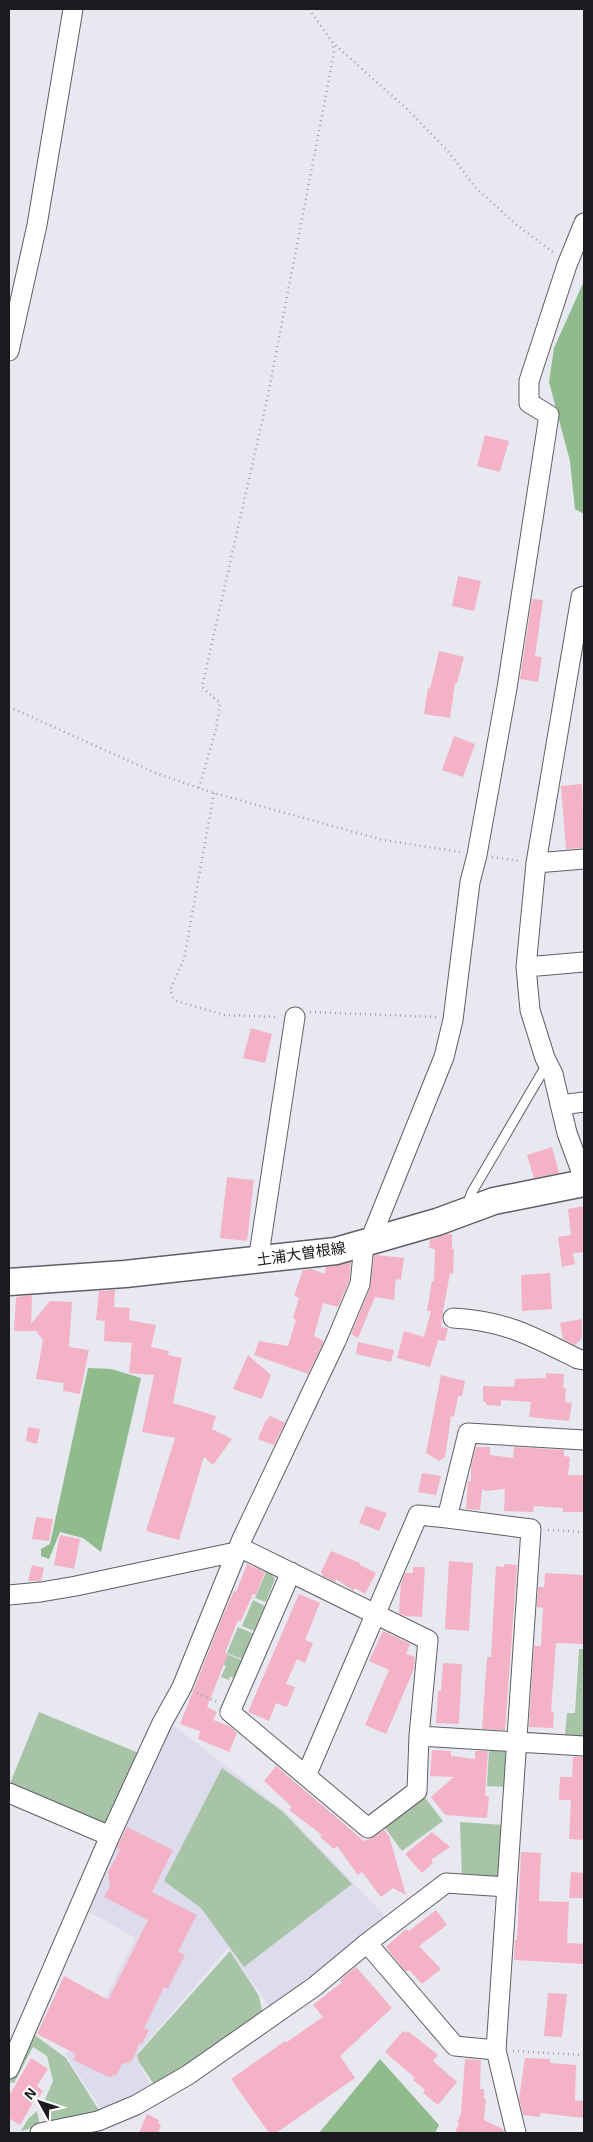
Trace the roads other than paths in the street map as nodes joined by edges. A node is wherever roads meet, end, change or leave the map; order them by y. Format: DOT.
graph roads {
  1 [pos="73,9"];
  2 [pos="584,223"];
  3 [pos="9,350"];
  4 [pos="584,596"];
  5 [pos="584,859"];
  6 [pos="536,863"];
  7 [pos="584,962"];
  8 [pos="526,967"];
  9 [pos="295,1017"];
  10 [pos="550,1066"];
  11 [pos="584,1102"];
  12 [pos="560,1104"];
  13 [pos="576,1136"];
  14 [pos="584,1178"];
  15 [pos="584,1183"];
  16 [pos="465,1212"];
  17 [pos="367,1244"];
  18 [pos="258,1260"];
  19 [pos="9,1282"];
  20 [pos="453,1318"];
  21 [pos="584,1360"];
  22 [pos="584,1440"];
  23 [pos="447,1518"];
  24 [pos="237,1550"];
  25 [pos="291,1572"];
  26 [pos="9,1595"];
  27 [pos="376,1613"];
  28 [pos="419,1736"];
  29 [pos="516,1742"];
  30 [pos="584,1746"];
  31 [pos="306,1776"];
  32 [pos="9,1793"];
  33 [pos="110,1836"];
  34 [pos="507,1887"];
  35 [pos="367,1943"];
  36 [pos="496,2050"];
  37 [pos="9,2069"];
  38 [pos="60,2131"];
  39 [pos="40,2133"];
  40 [pos="516,2133"];
  1 -- 3 [label="street"];
  2 -- 17 [label="street"];
  4 -- 6 [label="street"];
  5 -- 6 [label="street"];
  6 -- 8 [label="street"];
  7 -- 8 [label="street"];
  8 -- 10 [label="street"];
  9 -- 18 [label="street"];
  10 -- 12 [label="street"];
  10 -- 16 [label="lane"];
  11 -- 12 [label="street"];
  12 -- 13 [label="street"];
  13 -- 14 [label="street"];
  15 -- 16 [label="main road, 土浦大曽根線"];
  16 -- 17 [label="main road, 土浦大曽根線"];
  17 -- 18 [label="main road, 土浦大曽根線"];
  17 -- 24 [label="street"];
  18 -- 19 [label="main road, 土浦大曽根線"];
  20 -- 21 [label="street"];
  22 -- 23 [label="street"];
  23 -- 27 [label="street"];
  23 -- 29 [label="street"];
  24 -- 25 [label="street"];
  24 -- 26 [label="street"];
  24 -- 33 [label="street"];
  25 -- 27 [label="street"];
  25 -- 31 [label="street"];
  27 -- 28 [label="street"];
  27 -- 31 [label="street"];
  28 -- 29 [label="street"];
  28 -- 31 [label="street"];
  29 -- 30 [label="street"];
  29 -- 34 [label="street"];
  32 -- 33 [label="street"];
  33 -- 37 [label="street"];
  34 -- 35 [label="street"];
  34 -- 36 [label="street"];
  35 -- 36 [label="street"];
  35 -- 38 [label="street"];
  36 -- 40 [label="street"];
  38 -- 39 [label="street"];
}
